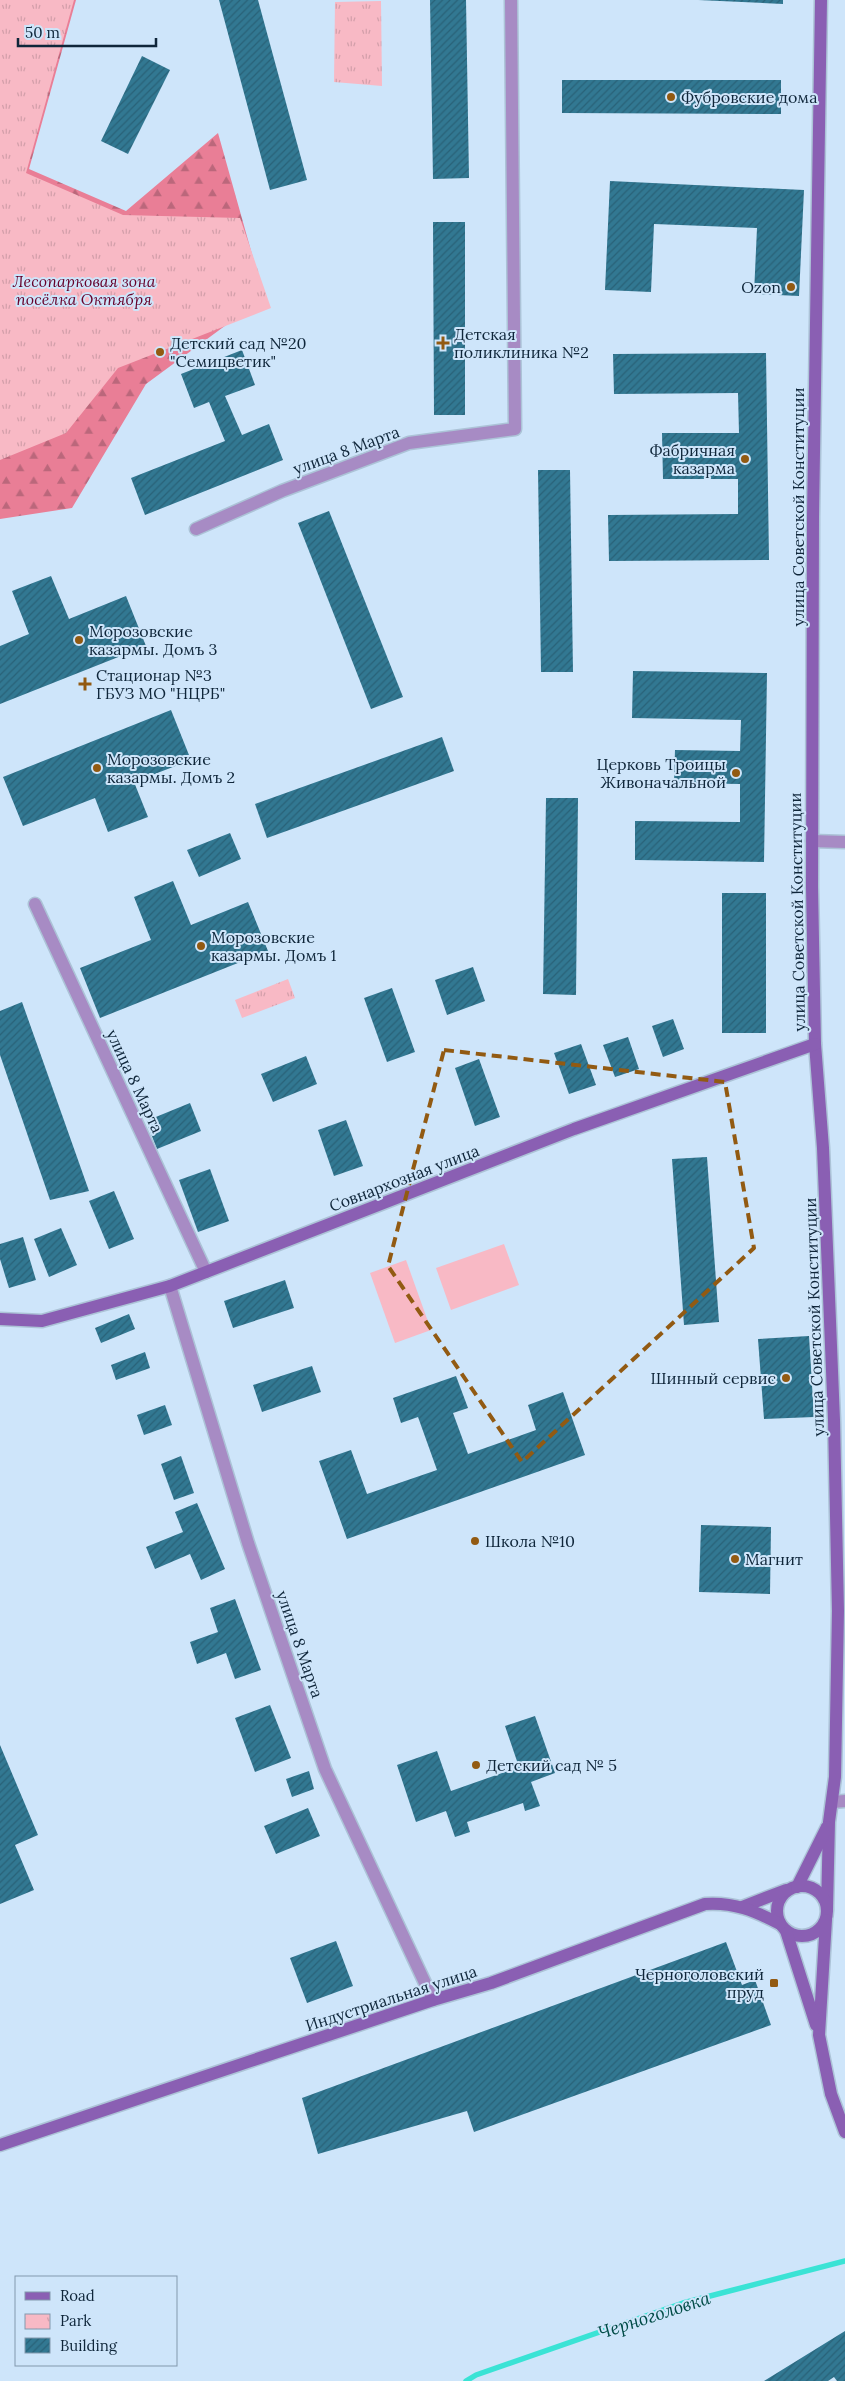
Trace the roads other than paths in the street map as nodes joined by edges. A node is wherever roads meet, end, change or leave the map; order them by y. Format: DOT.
graph roads {
  1 [pos="511,0"];
  2 [pos="821,0"];
  3 [pos="196,529"];
  4 [pos="812,840"];
  5 [pos="845,842"];
  6 [pos="35,904"];
  7 [pos="815,1044"];
  8 [pos="206,1272"];
  9 [pos="170,1286"];
  10 [pos="0,1320"];
  11 [pos="839,1802"];
  12 [pos="829,1822"];
  13 [pos="794,1888"];
  14 [pos="742,1907"];
  15 [pos="826,1915"];
  16 [pos="783,1927"];
  17 [pos="433,2000"];
  18 [pos="819,2035"];
  19 [pos="845,2132"];
  20 [pos="0,2145"];
  1 -- 3 [label="street, улица 8 Марта"];
  2 -- 4 [label="street, улица Советской Конституции"];
  4 -- 5 [label="street"];
  4 -- 7 [label="street, улица Советской Конституции"];
  6 -- 8 [label="street, улица 8 Марта"];
  7 -- 8 [label="street, Совнархозная улица"];
  7 -- 11 [label="street, улица Советской Конституции"];
  8 -- 9 [label="street, Совнархозная улица"];
  9 -- 10 [label="street, Совнархозная улица"];
  9 -- 17 [label="street, улица 8 Марта"];
  11 -- 12 [label="street, улица Советской Конституции"];
  12 -- 13 [label="street"];
  12 -- 15 [label="street"];
  13 -- 14 [label="street, Индустриальная улица"];
  13 -- 15 [label="street"];
  13 -- 16 [label="street"];
  14 -- 16 [label="street"];
  14 -- 17 [label="street, Индустриальная улица"];
  15 -- 16 [label="street"];
  15 -- 18 [label="street"];
  16 -- 18 [label="street"];
  17 -- 20 [label="street, Индустриальная улица"];
  18 -- 19 [label="street"];
}
